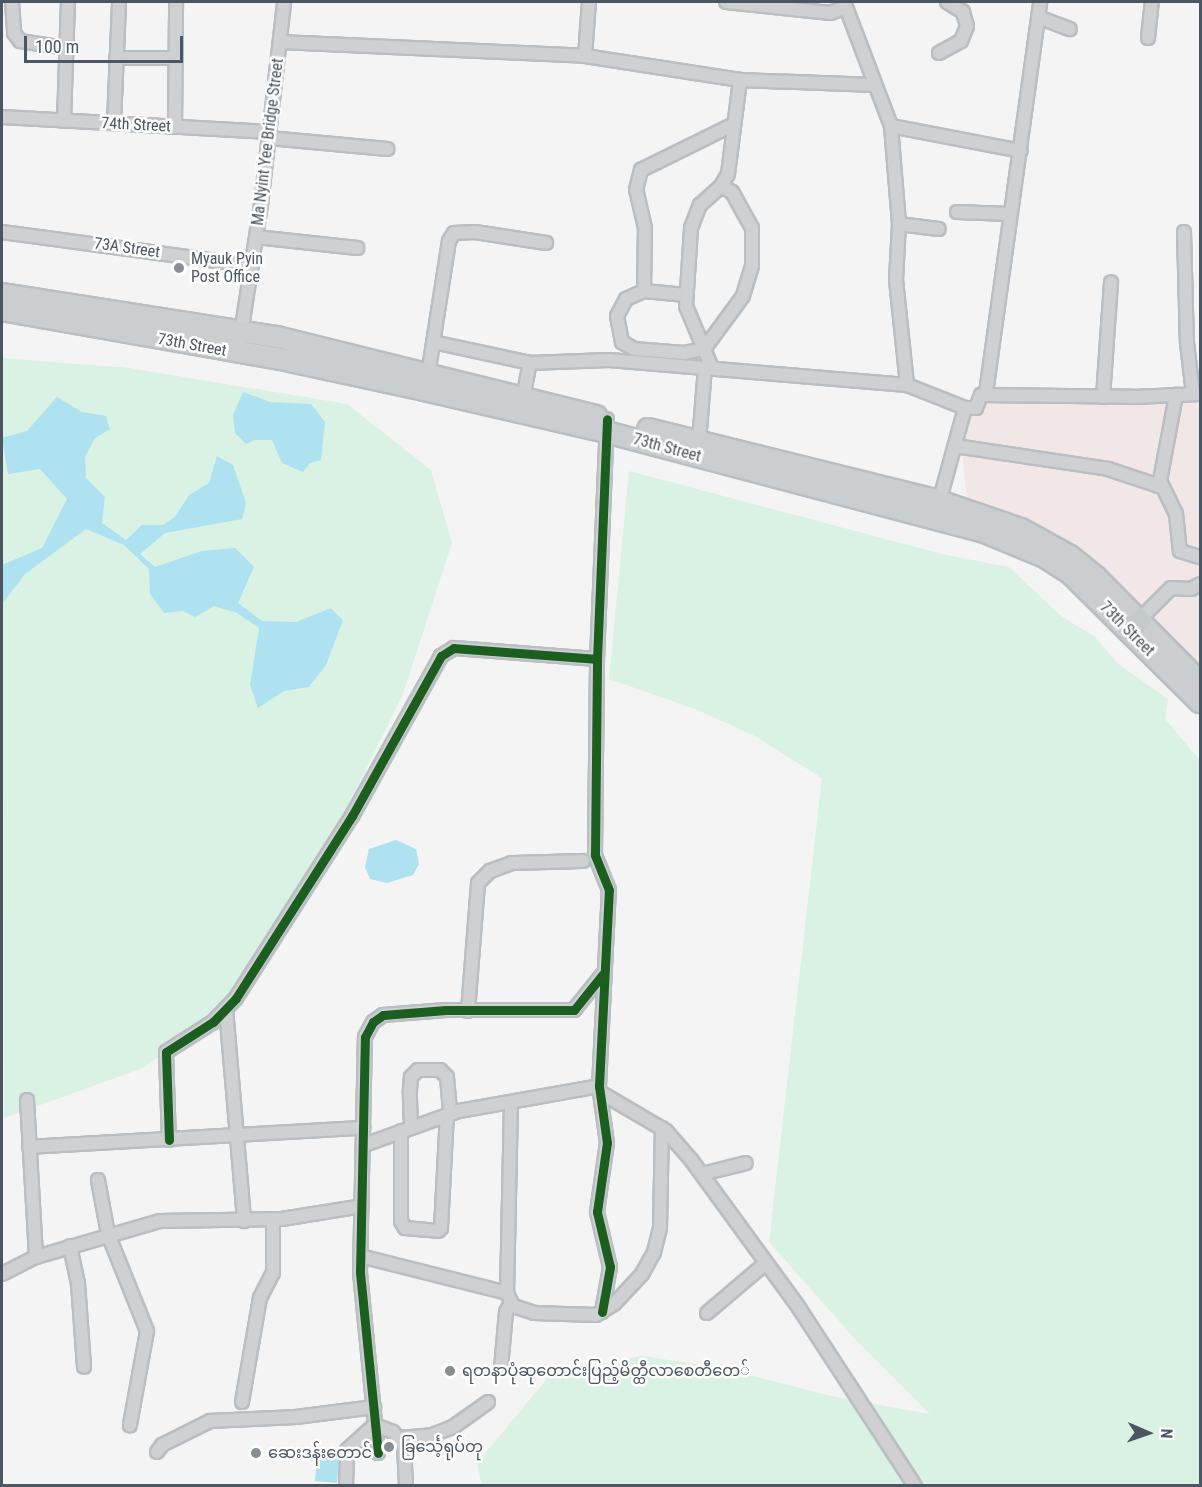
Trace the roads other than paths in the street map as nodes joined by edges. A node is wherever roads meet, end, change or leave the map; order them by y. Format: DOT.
graph roads {
  1 [pos="12,2"];
  2 [pos="68,2"];
  3 [pos="119,2"];
  4 [pos="176,2"];
  5 [pos="284,2"];
  6 [pos="589,2"];
  7 [pos="726,2"];
  8 [pos="947,2"];
  9 [pos="1040,2"];
  10 [pos="1152,2"];
  11 [pos="844,5"];
  12 [pos="1038,17"];
  13 [pos="1070,28"];
  14 [pos="1148,38"];
  15 [pos="280,42"];
  16 [pos="66,48"];
  17 [pos="939,53"];
  18 [pos="585,56"];
  19 [pos="116,58"];
  20 [pos="176,58"];
  21 [pos="740,80"];
  22 [pos="875,85"];
  23 [pos="2,117"];
  24 [pos="64,121"];
  25 [pos="114,123"];
  26 [pos="732,126"];
  27 [pos="891,126"];
  28 [pos="175,127"];
  29 [pos="269,135"];
  30 [pos="387,149"];
  31 [pos="1021,151"];
  32 [pos="721,186"];
  33 [pos="957,212"];
  34 [pos="1009,214"];
  35 [pos="899,224"];
  36 [pos="939,229"];
  37 [pos="2,232"];
  38 [pos="1184,232"];
  39 [pos="256,237"];
  40 [pos="546,243"];
  41 [pos="357,248"];
  42 [pos="252,266"];
  43 [pos="1111,282"];
  44 [pos="644,291"];
  45 [pos="2,294"];
  46 [pos="686,295"];
  47 [pos="2,310"];
  48 [pos="243,331"];
  49 [pos="433,342"];
  50 [pos="704,349"];
  51 [pos="238,353"];
  52 [pos="530,363"];
  53 [pos="709,368"];
  54 [pos="428,375"];
  55 [pos="907,385"];
  56 [pos="986,393"];
  57 [pos="1197,394"];
  58 [pos="1176,395"];
  59 [pos="1103,396"];
  60 [pos="524,398"];
  61 [pos="964,408"];
  62 [pos="606,425"];
  63 [pos="699,442"];
  64 [pos="955,446"];
  65 [pos="1161,483"];
  66 [pos="937,509"];
  67 [pos="1200,557"];
  68 [pos="1200,584"];
  69 [pos="1134,625"];
  70 [pos="597,659"];
  71 [pos="1200,682"];
  72 [pos="1200,702"];
  73 [pos="583,861"];
  74 [pos="603,974"];
  75 [pos="226,1009"];
  76 [pos="468,1011"];
  77 [pos="601,1090"];
  78 [pos="27,1100"];
  79 [pos="511,1102"];
  80 [pos="449,1114"];
  81 [pos="363,1128"];
  82 [pos="662,1128"];
  83 [pos="406,1129"];
  84 [pos="236,1138"];
  85 [pos="169,1140"];
  86 [pos="364,1145"];
  87 [pos="29,1147"];
  88 [pos="746,1162"];
  89 [pos="702,1174"];
  90 [pos="98,1180"];
  91 [pos="362,1206"];
  92 [pos="273,1219"];
  93 [pos="244,1221"];
  94 [pos="108,1234"];
  95 [pos="70,1246"];
  96 [pos="360,1256"];
  97 [pos="36,1257"];
  98 [pos="766,1263"];
  99 [pos="2,1274"];
  100 [pos="509,1298"];
  101 [pos="602,1312"];
  102 [pos="707,1313"];
  103 [pos="84,1367"];
  104 [pos="501,1368"];
  105 [pos="242,1402"];
  106 [pos="488,1402"];
  107 [pos="374,1407"];
  108 [pos="130,1425"];
  109 [pos="375,1425"];
  110 [pos="400,1438"];
  111 [pos="157,1452"];
  112 [pos="378,1453"];
  113 [pos="346,1485"];
  114 [pos="406,1485"];
  115 [pos="915,1485"];
  1 -- 16 [label="street"];
  2 -- 16 [label="street"];
  3 -- 19 [label="street"];
  4 -- 20 [label="street"];
  5 -- 15 [label="street, Ma Nyint Yee Bridge Street"];
  6 -- 18 [label="street"];
  7 -- 11 [label="street"];
  8 -- 17 [label="street"];
  9 -- 12 [label="street"];
  10 -- 14 [label="street"];
  11 -- 22 [label="street"];
  12 -- 13 [label="street"];
  12 -- 31 [label="street"];
  15 -- 18 [label="street"];
  15 -- 29 [label="street, Ma Nyint Yee Bridge Street"];
  16 -- 24 [label="street"];
  18 -- 21 [label="street"];
  19 -- 20 [label="street"];
  19 -- 25 [label="street"];
  20 -- 28 [label="street"];
  21 -- 22 [label="street"];
  21 -- 26 [label="street"];
  22 -- 27 [label="street"];
  23 -- 24 [label="street, 74th Street"];
  24 -- 25 [label="street, 74th Street"];
  25 -- 28 [label="street, 74th Street"];
  26 -- 32 [label="street"];
  26 -- 44 [label="street"];
  27 -- 31 [label="street"];
  27 -- 35 [label="street"];
  28 -- 29 [label="street, 74th Street"];
  29 -- 30 [label="street, 74th Street"];
  29 -- 39 [label="street, Ma Nyint Yee Bridge Street"];
  31 -- 34 [label="street"];
  32 -- 46 [label="street"];
  32 -- 50 [label="street"];
  33 -- 34 [label="street"];
  34 -- 56 [label="street"];
  35 -- 36 [label="street"];
  35 -- 55 [label="street"];
  37 -- 42 [label="street, 73A Street"];
  38 -- 57 [label="street"];
  39 -- 41 [label="street"];
  39 -- 42 [label="street, Ma Nyint Yee Bridge Street"];
  40 -- 49 [label="street"];
  42 -- 48 [label="street, Ma Nyint Yee Bridge Street"];
  43 -- 59 [label="street"];
  44 -- 46 [label="street"];
  44 -- 50 [label="street"];
  45 -- 48 [label="main road, 73th Street"];
  46 -- 50 [label="street"];
  47 -- 51 [label="main road, 73th Street"];
  48 -- 51 [label="street, Ma Nyint Yee Bridge Street"];
  48 -- 54 [label="main road, 73th Street"];
  49 -- 52 [label="street"];
  49 -- 54 [label="street"];
  50 -- 53 [label="street"];
  51 -- 62 [label="main road, 73th Street"];
  52 -- 53 [label="street"];
  52 -- 60 [label="street"];
  53 -- 55 [label="street"];
  53 -- 63 [label="street"];
  54 -- 60 [label="main road, 73th Street"];
  55 -- 61 [label="street"];
  56 -- 59 [label="street"];
  56 -- 61 [label="street"];
  57 -- 58 [label="street"];
  58 -- 59 [label="street"];
  58 -- 65 [label="street"];
  60 -- 62 [label="main road, 73th Street"];
  61 -- 64 [label="street"];
  62 -- 63 [label="main road, 73th Street"];
  62 -- 66 [label="main road, 73th Street"];
  62 -- 70 [label="street"];
  63 -- 66 [label="main road, 73th Street"];
  64 -- 65 [label="street"];
  64 -- 66 [label="street"];
  65 -- 67 [label="street"];
  66 -- 69 [label="main road, 73th Street"];
  68 -- 69 [label="street"];
  69 -- 71 [label="main road, 73th Street"];
  69 -- 72 [label="main road, 73th Street"];
  70 -- 74 [label="street"];
  70 -- 75 [label="street"];
  73 -- 76 [label="street"];
  74 -- 76 [label="street"];
  74 -- 77 [label="street"];
  75 -- 84 [label="street"];
  75 -- 85 [label="street"];
  76 -- 81 [label="street"];
  77 -- 79 [label="street"];
  77 -- 82 [label="street"];
  77 -- 101 [label="street"];
  78 -- 87 [label="street"];
  79 -- 80 [label="street"];
  79 -- 100 [label="street"];
  80 -- 83 [label="street"];
  80 -- 83 [label="street"];
  80 -- 83 [label="street"];
  81 -- 84 [label="street"];
  81 -- 86 [label="street"];
  82 -- 89 [label="street"];
  82 -- 101 [label="street"];
  83 -- 86 [label="street"];
  84 -- 85 [label="street"];
  84 -- 93 [label="street"];
  85 -- 87 [label="street"];
  86 -- 91 [label="street"];
  87 -- 97 [label="street"];
  88 -- 89 [label="street"];
  89 -- 98 [label="street"];
  90 -- 94 [label="street"];
  91 -- 92 [label="street"];
  91 -- 96 [label="street"];
  92 -- 93 [label="street"];
  92 -- 105 [label="street"];
  93 -- 94 [label="street"];
  94 -- 95 [label="street"];
  94 -- 108 [label="street"];
  95 -- 97 [label="street"];
  95 -- 103 [label="street"];
  96 -- 100 [label="street"];
  96 -- 107 [label="street"];
  97 -- 99 [label="street"];
  98 -- 102 [label="street"];
  98 -- 115 [label="street"];
  100 -- 101 [label="street"];
  100 -- 104 [label="street"];
  106 -- 110 [label="street"];
  107 -- 109 [label="street"];
  107 -- 111 [label="street"];
  109 -- 110 [label="street"];
  109 -- 112 [label="street"];
  109 -- 113 [label="street"];
  110 -- 114 [label="street"];
}
